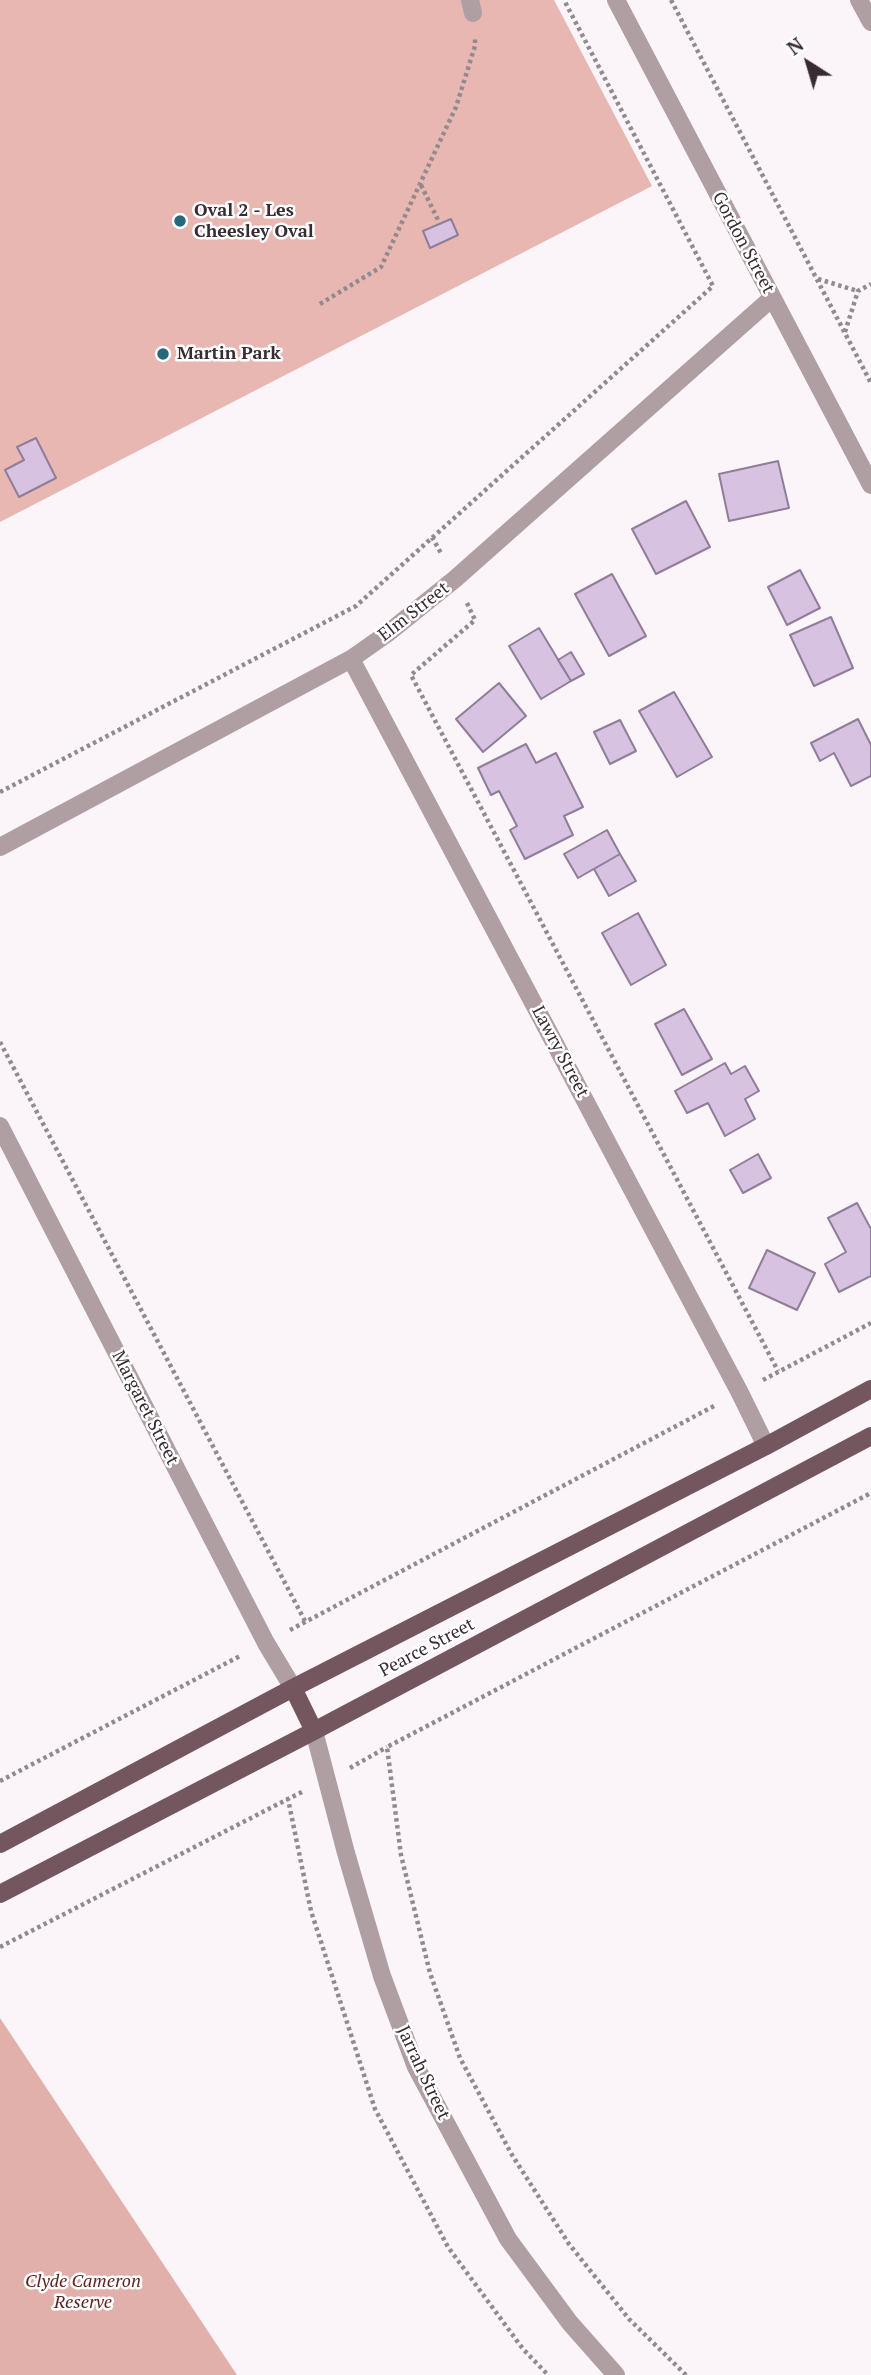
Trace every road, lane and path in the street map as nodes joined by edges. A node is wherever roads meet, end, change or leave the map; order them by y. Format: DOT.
graph roads {
  1 [pos="564,0"];
  2 [pos="617,0"];
  3 [pos="671,0"];
  4 [pos="859,0"];
  5 [pos="471,6"];
  6 [pos="871,22"];
  7 [pos="421,184"];
  8 [pos="438,220"];
  9 [pos="817,279"];
  10 [pos="871,284"];
  11 [pos="858,291"];
  12 [pos="772,298"];
  13 [pos="320,304"];
  14 [pos="845,333"];
  15 [pos="871,383"];
  16 [pos="871,485"];
  17 [pos="432,537"];
  18 [pos="455,579"];
  19 [pos="351,659"];
  20 [pos="0,792"];
  21 [pos="0,847"];
  22 [pos="0,1042"];
  23 [pos="0,1126"];
  24 [pos="871,1323"];
  25 [pos="778,1371"];
  26 [pos="871,1389"];
  27 [pos="740,1393"];
  28 [pos="871,1436"];
  29 [pos="766,1446"];
  30 [pos="871,1493"];
  31 [pos="305,1621"];
  32 [pos="266,1643"];
  33 [pos="293,1688"];
  34 [pos="314,1731"];
  35 [pos="0,1781"];
  36 [pos="288,1798"];
  37 [pos="0,1844"];
  38 [pos="0,1894"];
  39 [pos="0,1947"];
  40 [pos="616,2375"];
  41 [pos="686,2375"];
  1 -- 17 [label="path"];
  2 -- 12 [label="street, Gordon Street"];
  3 -- 9 [label="path"];
  4 -- 6 [label="street"];
  5 -- 7 [label="path"];
  7 -- 8 [label="path"];
  7 -- 13 [label="path"];
  9 -- 11 [label="path"];
  9 -- 14 [label="path"];
  10 -- 11 [label="path"];
  11 -- 14 [label="path"];
  12 -- 16 [label="street, Gordon Street"];
  12 -- 18 [label="street, Elm Street"];
  14 -- 15 [label="path"];
  17 -- 18 [label="path"];
  17 -- 20 [label="path"];
  18 -- 19 [label="street, Elm Street"];
  18 -- 25 [label="path"];
  19 -- 21 [label="street, Elm Street"];
  19 -- 27 [label="street, Lawry Street"];
  22 -- 31 [label="path"];
  23 -- 32 [label="street, Margaret Street"];
  24 -- 25 [label="path"];
  25 -- 27 [label="path"];
  26 -- 29 [label="main road, Pearce Street"];
  27 -- 29 [label="street, Lawry Street"];
  27 -- 31 [label="path"];
  28 -- 34 [label="main road, Pearce Street"];
  29 -- 33 [label="main road, Pearce Street"];
  30 -- 41 [label="path"];
  31 -- 32 [label="path"];
  32 -- 33 [label="street, Margaret Street"];
  32 -- 35 [label="path"];
  33 -- 34 [label="main road"];
  33 -- 37 [label="main road, Pearce Street"];
  34 -- 38 [label="main road, Pearce Street"];
  34 -- 40 [label="street, Jarrah Street"];
  36 -- 39 [label="path"];
}
